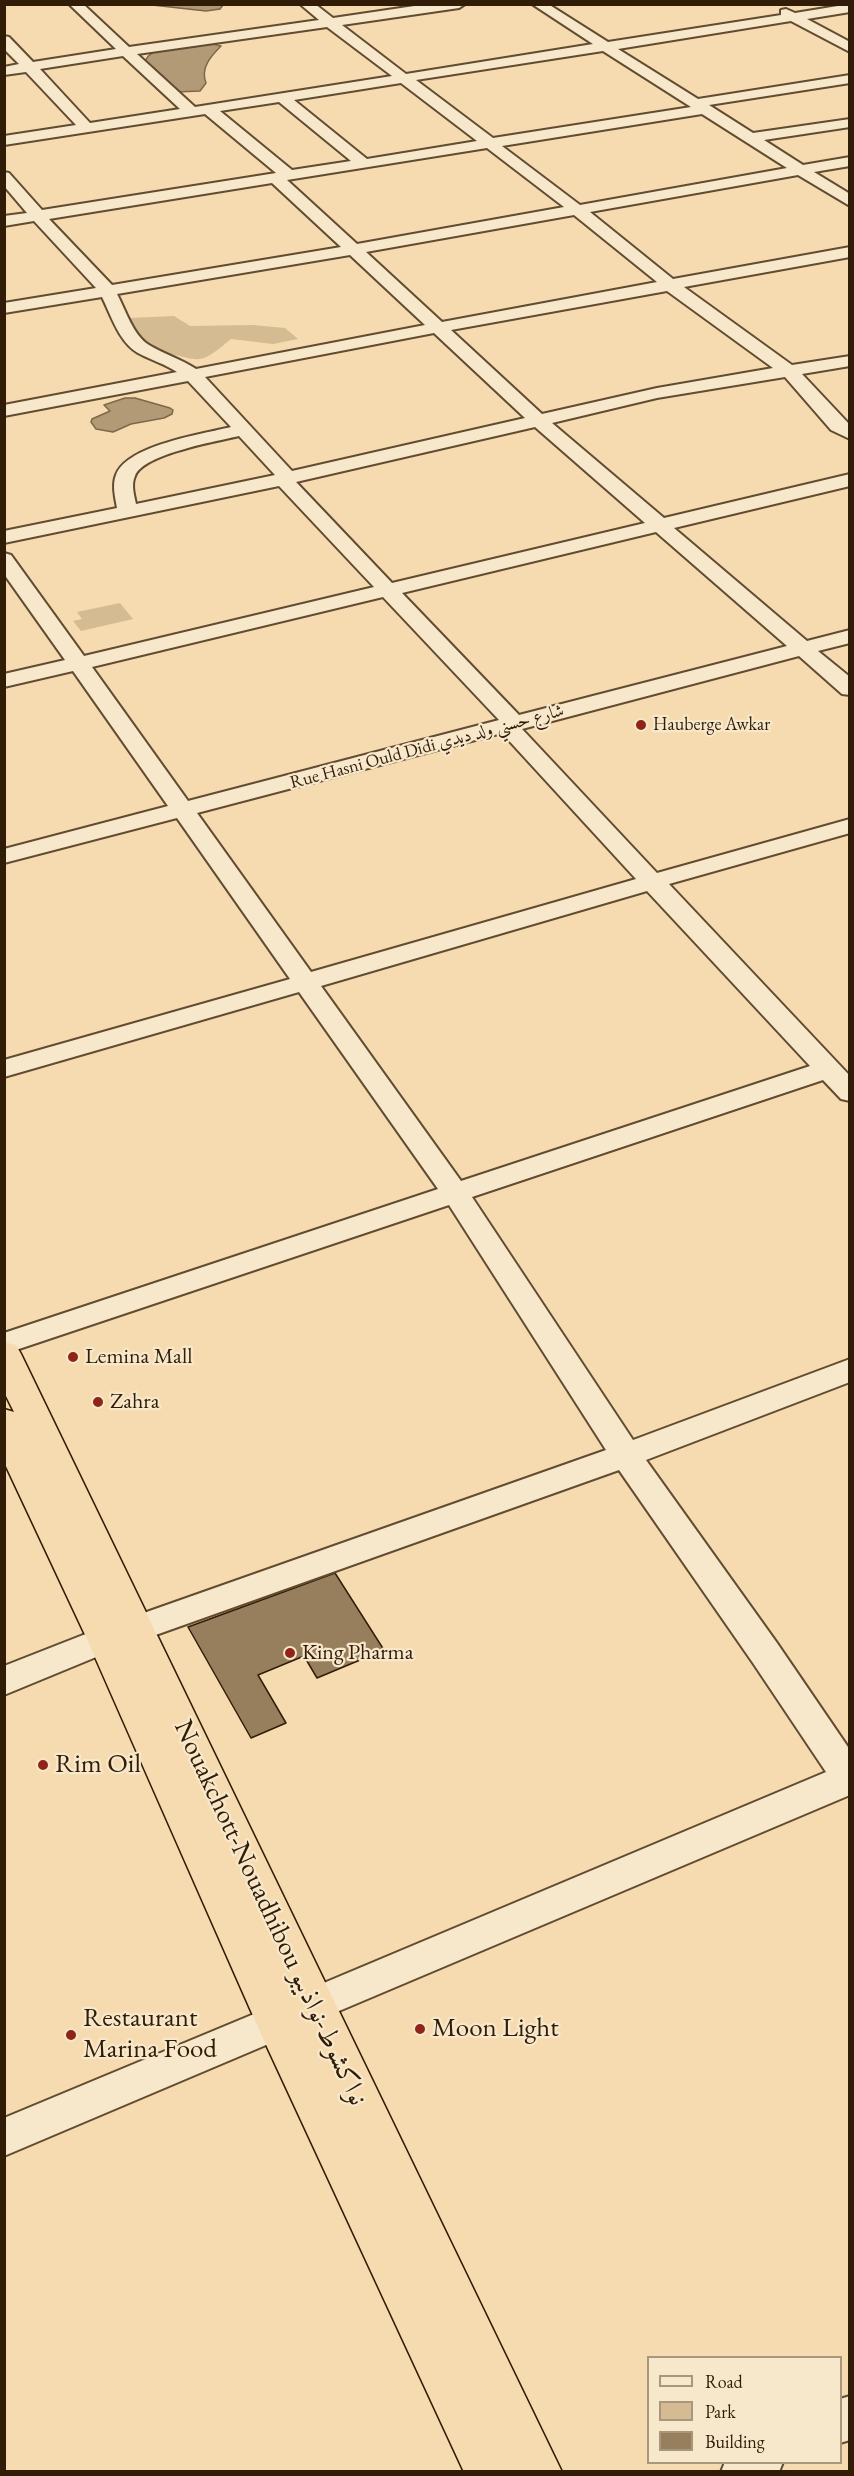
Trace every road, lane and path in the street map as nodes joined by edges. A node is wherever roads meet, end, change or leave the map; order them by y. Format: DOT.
graph roads {
  1 [pos="75,4"];
  2 [pos="306,4"];
  3 [pos="459,4"];
  4 [pos="538,4"];
  5 [pos="772,5"];
  6 [pos="849,8"];
  7 [pos="792,17"];
  8 [pos="333,23"];
  9 [pos="4,40"];
  10 [pos="607,46"];
  11 [pos="849,48"];
  12 [pos="128,51"];
  13 [pos="32,67"];
  14 [pos="4,71"];
  15 [pos="403,78"];
  16 [pos="849,79"];
  17 [pos="283,98"];
  18 [pos="701,106"];
  19 [pos="208,110"];
  20 [pos="192,112"];
  21 [pos="849,123"];
  22 [pos="87,128"];
  23 [pos="751,138"];
  24 [pos="4,141"];
  25 [pos="489,143"];
  26 [pos="849,161"];
  27 [pos="364,164"];
  28 [pos="802,169"];
  29 [pos="4,176"];
  30 [pos="283,177"];
  31 [pos="849,201"];
  32 [pos="576,209"];
  33 [pos="38,216"];
  34 [pos="4,221"];
  35 [pos="353,250"];
  36 [pos="849,252"];
  37 [pos="670,285"];
  38 [pos="107,290"];
  39 [pos="4,308"];
  40 [pos="437,327"];
  41 [pos="849,361"];
  42 [pos="791,373"];
  43 [pos="192,374"];
  44 [pos="4,411"];
  45 [pos="539,421"];
  46 [pos="242,430"];
  47 [pos="849,434"];
  48 [pos="286,478"];
  49 [pos="849,480"];
  50 [pos="127,512"];
  51 [pos="659,525"];
  52 [pos="4,537"];
  53 [pos="4,559"];
  54 [pos="387,590"];
  55 [pos="849,636"];
  56 [pos="802,648"];
  57 [pos="78,663"];
  58 [pos="4,681"];
  59 [pos="849,689"];
  60 [pos="511,725"];
  61 [pos="184,811"];
  62 [pos="849,826"];
  63 [pos="4,855"];
  64 [pos="652,881"];
  65 [pos="307,983"];
  66 [pos="4,1069"];
  67 [pos="826,1069"];
  68 [pos="849,1093"];
  69 [pos="456,1194"];
  70 [pos="4,1344"];
  71 [pos="4,1354"];
  72 [pos="849,1370"];
  73 [pos="4,1422"];
  74 [pos="626,1455"];
  75 [pos="121,1634"];
  76 [pos="4,1682"];
  77 [pos="849,1779"];
  78 [pos="296,2013"];
  79 [pos="4,2137"];
  80 [pos="759,2464"];
  81 [pos="490,2472"];
  82 [pos="537,2472"];
  83 [pos="743,2472"];
  1 -- 12 [label="street"];
  2 -- 8 [label="street"];
  3 -- 8 [label="street"];
  4 -- 10 [label="street"];
  5 -- 7 [label="street"];
  6 -- 7 [label="street"];
  7 -- 10 [label="street"];
  7 -- 11 [label="street"];
  8 -- 12 [label="street"];
  8 -- 15 [label="street"];
  9 -- 13 [label="street"];
  10 -- 15 [label="street"];
  10 -- 18 [label="street"];
  12 -- 13 [label="street"];
  12 -- 20 [label="street"];
  13 -- 14 [label="street"];
  13 -- 22 [label="street"];
  15 -- 17 [label="street"];
  15 -- 25 [label="street"];
  16 -- 18 [label="street"];
  17 -- 19 [label="street"];
  17 -- 27 [label="street"];
  18 -- 23 [label="street"];
  18 -- 25 [label="street"];
  19 -- 20 [label="street"];
  19 -- 30 [label="street"];
  20 -- 22 [label="street"];
  21 -- 23 [label="street"];
  22 -- 24 [label="street"];
  23 -- 28 [label="street"];
  25 -- 27 [label="street"];
  25 -- 32 [label="street"];
  26 -- 28 [label="street"];
  27 -- 30 [label="street"];
  28 -- 31 [label="street"];
  28 -- 32 [label="street"];
  29 -- 33 [label="street"];
  30 -- 33 [label="street"];
  30 -- 35 [label="street"];
  32 -- 35 [label="street"];
  32 -- 37 [label="street"];
  33 -- 34 [label="street"];
  33 -- 38 [label="street"];
  35 -- 38 [label="street"];
  35 -- 40 [label="street"];
  36 -- 37 [label="street"];
  37 -- 40 [label="street"];
  37 -- 42 [label="street"];
  38 -- 39 [label="street"];
  38 -- 43 [label="street"];
  40 -- 43 [label="street"];
  40 -- 45 [label="street"];
  41 -- 42 [label="street"];
  42 -- 45 [label="street"];
  42 -- 47 [label="street"];
  43 -- 44 [label="street"];
  43 -- 46 [label="street"];
  45 -- 48 [label="street"];
  45 -- 51 [label="street"];
  46 -- 48 [label="street"];
  46 -- 50 [label="street"];
  48 -- 50 [label="street"];
  48 -- 54 [label="street"];
  49 -- 51 [label="street"];
  50 -- 52 [label="street"];
  51 -- 54 [label="street"];
  51 -- 56 [label="street"];
  53 -- 57 [label="street"];
  54 -- 57 [label="street"];
  54 -- 60 [label="street"];
  55 -- 56 [label="street, Rue Hasni Ould Didi شارع حسني ولد ديدي"];
  56 -- 59 [label="street"];
  56 -- 60 [label="street, Rue Hasni Ould Didi شارع حسني ولد ديدي"];
  57 -- 58 [label="street"];
  57 -- 61 [label="street"];
  60 -- 61 [label="street, Rue Hasni Ould Didi شارع حسني ولد ديدي"];
  60 -- 64 [label="street"];
  61 -- 63 [label="street, Rue Hasni Ould Didi شارع حسني ولد ديدي"];
  61 -- 65 [label="street"];
  62 -- 64 [label="street"];
  64 -- 65 [label="street"];
  64 -- 67 [label="street"];
  65 -- 66 [label="street"];
  65 -- 69 [label="street"];
  67 -- 68 [label="street"];
  67 -- 69 [label="street"];
  69 -- 70 [label="street"];
  69 -- 74 [label="street"];
  71 -- 75 [label="highway, Nouakchott-Nouadhibou نواكشوط-نواذيبو"];
  72 -- 74 [label="street"];
  73 -- 75 [label="highway, Nouakchott-Nouadhibou نواكشوط-نواذيبو"];
  74 -- 75 [label="street"];
  74 -- 77 [label="street"];
  75 -- 76 [label="street"];
  75 -- 78 [label="highway, Nouakchott-Nouadhibou نواكشوط-نواذيبو"];
  77 -- 78 [label="street"];
  78 -- 79 [label="street"];
  78 -- 81 [label="highway, Nouakchott-Nouadhibou نواكشوط-نواذيبو"];
  78 -- 82 [label="highway, Nouakchott-Nouadhibou نواكشوط-نواذيبو"];
  80 -- 83 [label="street"];
}
